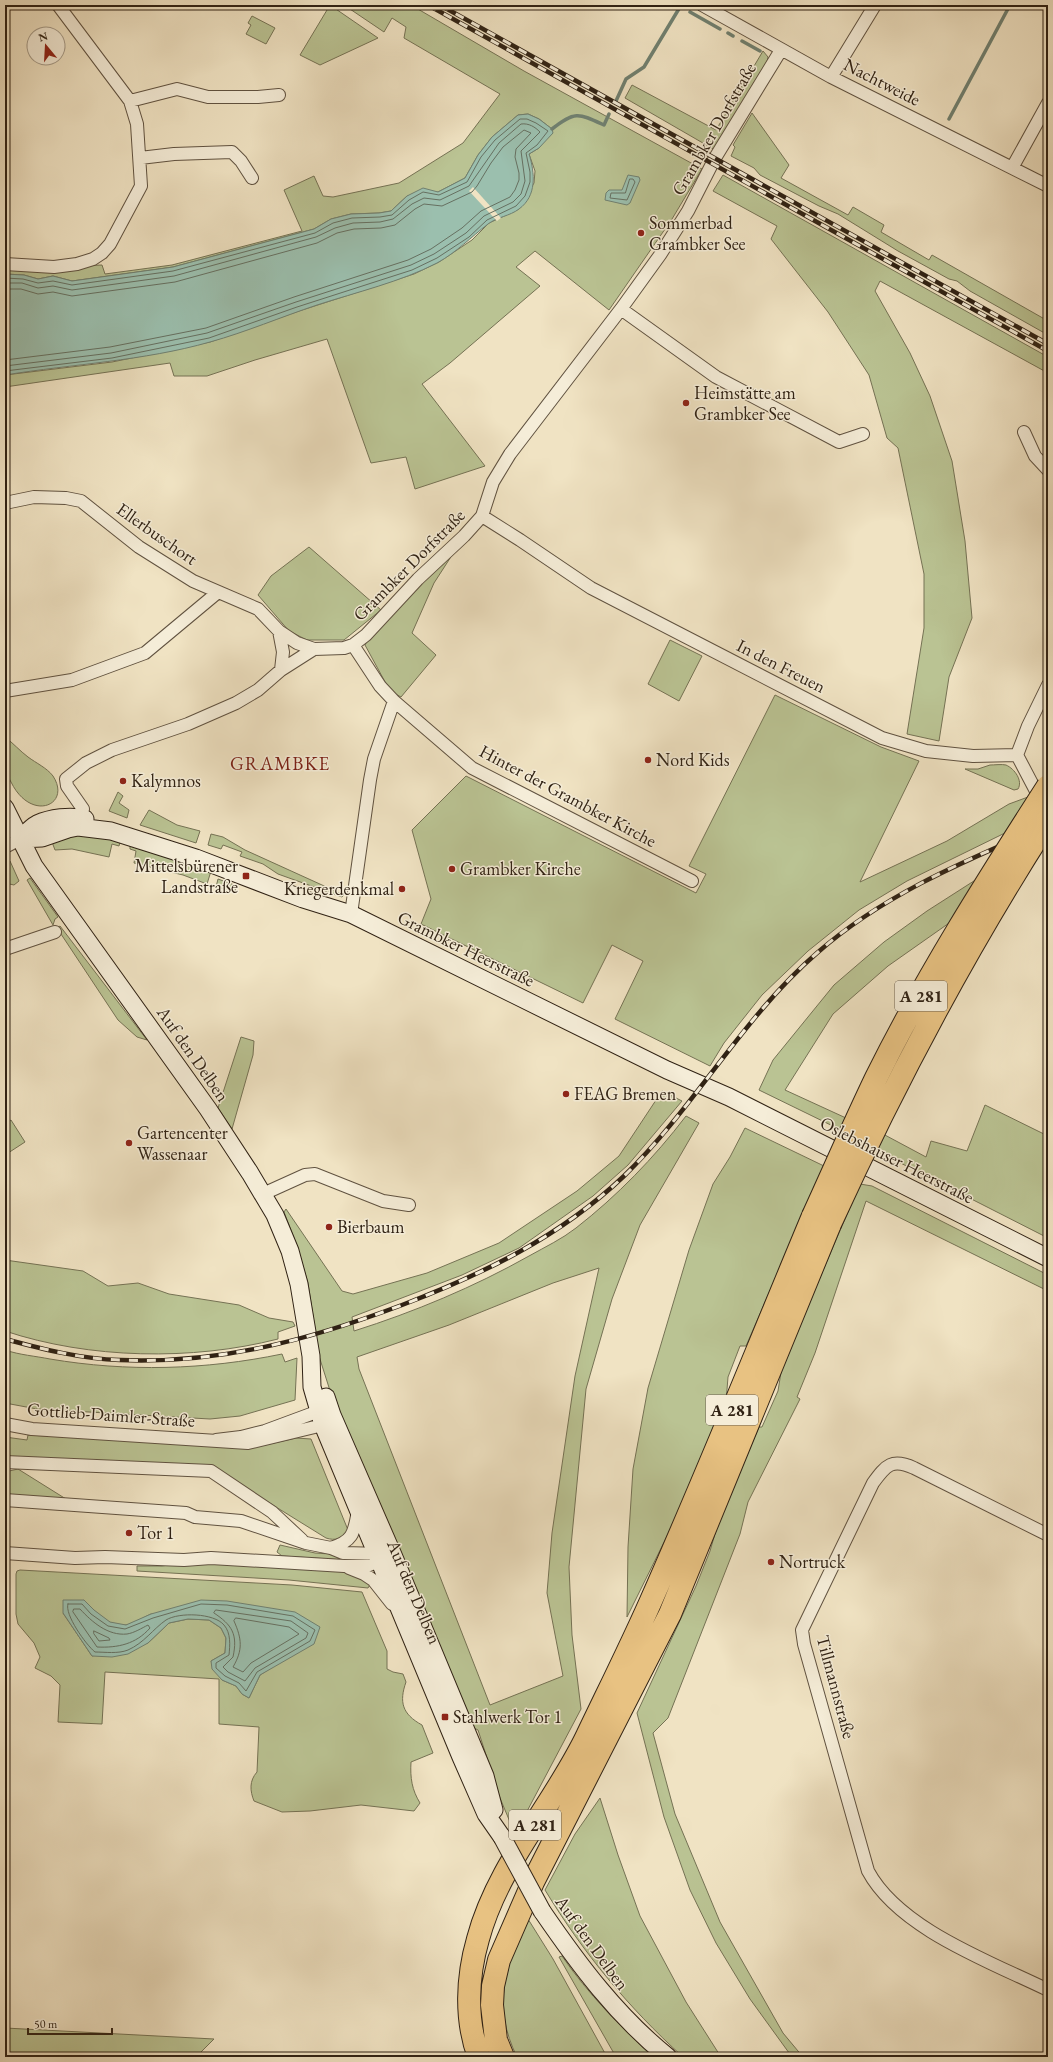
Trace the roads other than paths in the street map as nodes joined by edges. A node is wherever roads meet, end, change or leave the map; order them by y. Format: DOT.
graph roads {
  1 [pos="58,5"];
  2 [pos="702,5"];
  3 [pos="875,5"];
  4 [pos="781,50"];
  5 [pos="831,77"];
  6 [pos="279,95"];
  7 [pos="130,101"];
  8 [pos="1048,103"];
  9 [pos="140,158"];
  10 [pos="1012,168"];
  11 [pos="252,178"];
  12 [pos="1048,186"];
  13 [pos="5,264"];
  14 [pos="621,309"];
  15 [pos="1024,432"];
  16 [pos="864,434"];
  17 [pos="1048,470"];
  18 [pos="5,503"];
  19 [pos="482,516"];
  20 [pos="217,592"];
  21 [pos="279,631"];
  22 [pos="353,645"];
  23 [pos="314,649"];
  24 [pos="281,670"];
  25 [pos="1048,685"];
  26 [pos="5,691"];
  27 [pos="394,701"];
  28 [pos="1017,755"];
  29 [pos="1048,786"];
  30 [pos="5,808"];
  31 [pos="1048,814"];
  32 [pos="1048,822"];
  33 [pos="80,823"];
  34 [pos="20,839"];
  35 [pos="5,847"];
  36 [pos="692,881"];
  37 [pos="351,914"];
  38 [pos="55,932"];
  39 [pos="5,949"];
  40 [pos="729,1097"];
  41 [pos="264,1194"];
  42 [pos="409,1205"];
  43 [pos="822,1220"];
  44 [pos="1048,1258"];
  45 [pos="324,1417"];
  46 [pos="5,1424"];
  47 [pos="5,1462"];
  48 [pos="5,1500"];
  49 [pos="358,1511"];
  50 [pos="1048,1535"];
  51 [pos="306,1543"];
  52 [pos="331,1548"];
  53 [pos="5,1553"];
  54 [pos="383,1557"];
  55 [pos="344,1566"];
  56 [pos="401,1614"];
  57 [pos="502,1837"];
  58 [pos="1048,1990"];
  59 [pos="479,2057"];
  60 [pos="504,2057"];
  61 [pos="668,2057"];
  1 -- 7 [label="street"];
  2 -- 4 [label="street, Nachtweide"];
  3 -- 5 [label="street"];
  4 -- 5 [label="street, Nachtweide"];
  4 -- 14 [label="street, Grambker Dorfstraße"];
  5 -- 10 [label="street, Nachtweide"];
  6 -- 7 [label="street"];
  7 -- 9 [label="street"];
  8 -- 10 [label="street"];
  9 -- 11 [label="street"];
  9 -- 13 [label="street"];
  10 -- 12 [label="street, Nachtweide"];
  14 -- 16 [label="street"];
  14 -- 19 [label="street, Grambker Dorfstraße"];
  15 -- 17 [label="street"];
  18 -- 20 [label="street, Ellerbuschort"];
  19 -- 22 [label="street, Grambker Dorfstraße"];
  19 -- 28 [label="street, In den Freuen"];
  20 -- 21 [label="street, Ellerbuschort"];
  20 -- 26 [label="street"];
  21 -- 23 [label="street, Ellerbuschort"];
  21 -- 24 [label="street"];
  22 -- 23 [label="street, Grambker Dorfstraße"];
  22 -- 27 [label="street, Hinter der Grambker Kirche"];
  23 -- 24 [label="street"];
  24 -- 33 [label="street"];
  25 -- 28 [label="street"];
  27 -- 36 [label="street, Hinter der Grambker Kirche"];
  27 -- 37 [label="street"];
  28 -- 31 [label="street"];
  29 -- 43 [label="highway, A 281, bridge"];
  30 -- 34 [label="main road"];
  32 -- 43 [label="highway, A 281, bridge"];
  33 -- 34 [label="main road, Grambker Heerstraße"];
  33 -- 37 [label="main road, Grambker Heerstraße"];
  34 -- 35 [label="street"];
  34 -- 41 [label="main road, Auf den Delben"];
  37 -- 40 [label="main road, Grambker Heerstraße"];
  38 -- 39 [label="street"];
  40 -- 44 [label="main road, Oslebshauser Heerstraße"];
  41 -- 42 [label="street"];
  41 -- 45 [label="main road, Auf den Delben"];
  43 -- 59 [label="highway, A 281"];
  43 -- 60 [label="highway, A 281"];
  45 -- 46 [label="street, Gottlieb-Daimler-Straße"];
  45 -- 49 [label="main road, Auf den Delben"];
  45 -- 54 [label="main road, Auf den Delben"];
  47 -- 51 [label="street"];
  48 -- 51 [label="street"];
  49 -- 52 [label="street"];
  49 -- 54 [label="main road, Auf den Delben"];
  50 -- 58 [label="street, Tillmannstraße"];
  51 -- 52 [label="street"];
  52 -- 54 [label="street"];
  53 -- 55 [label="street"];
  54 -- 55 [label="street"];
  54 -- 56 [label="main road, Auf den Delben"];
  54 -- 57 [label="main road, Auf den Delben"];
  55 -- 56 [label="street"];
  56 -- 57 [label="main road, Auf den Delben"];
  57 -- 61 [label="main road, Auf den Delben, bridge"];
}
